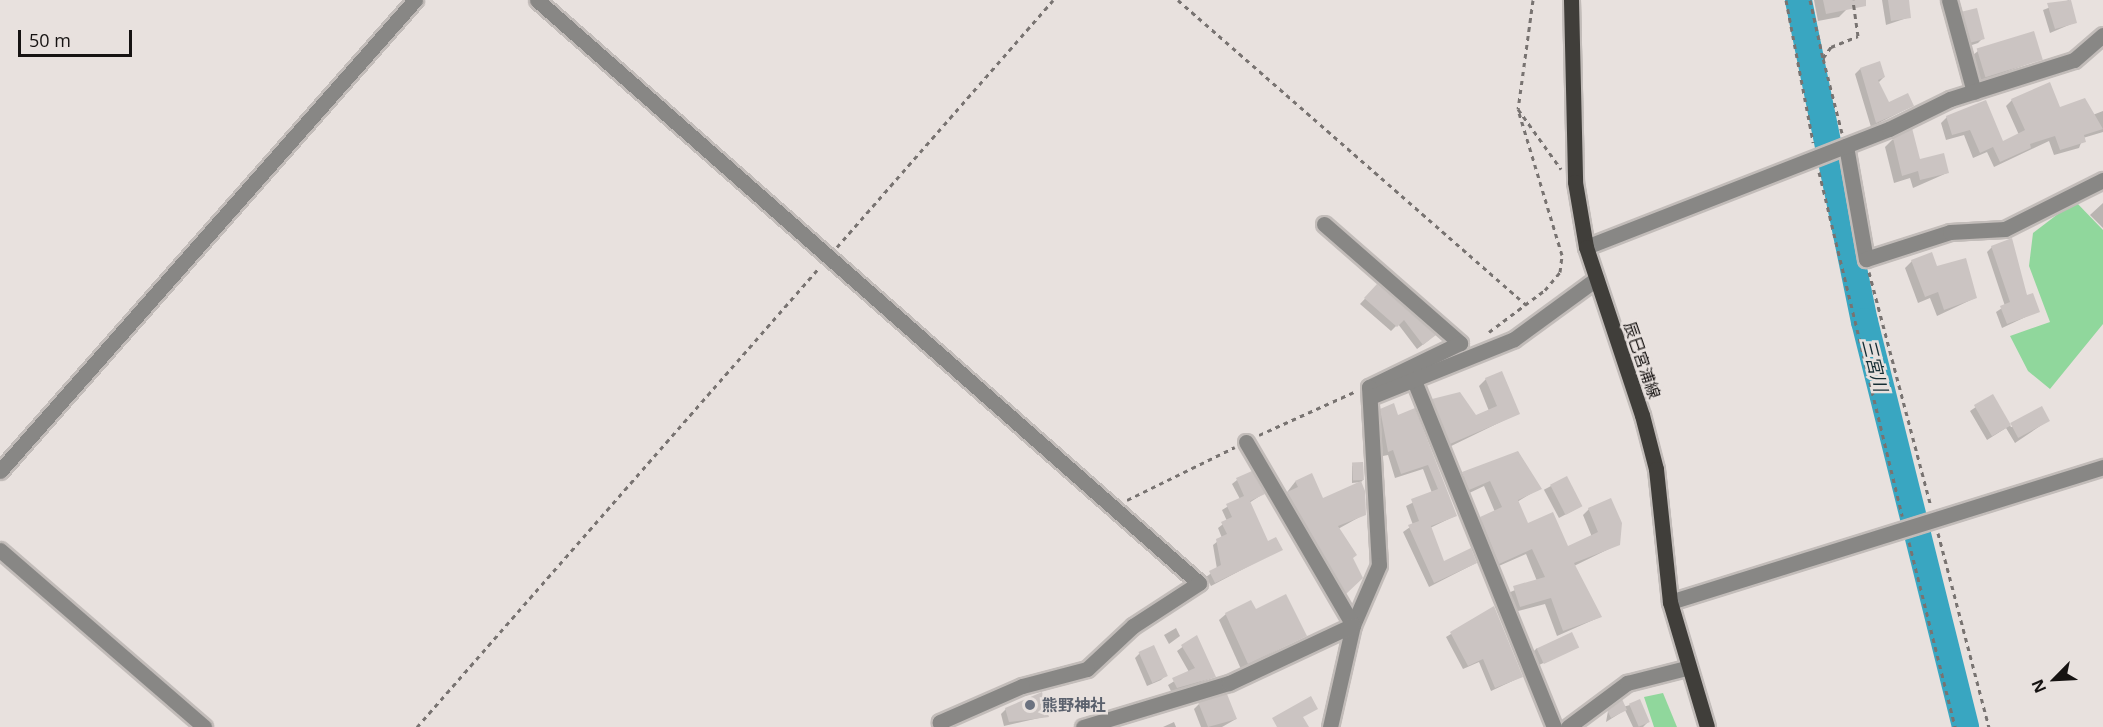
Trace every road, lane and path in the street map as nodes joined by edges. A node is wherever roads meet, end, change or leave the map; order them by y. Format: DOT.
graph roads {
  1 [pos="415,0"];
  2 [pos="537,0"];
  3 [pos="1053,0"];
  4 [pos="1178,0"];
  5 [pos="1533,0"];
  6 [pos="1571,0"];
  7 [pos="1786,0"];
  8 [pos="1810,0"];
  9 [pos="1853,0"];
  10 [pos="1949,0"];
  11 [pos="2103,35"];
  12 [pos="1823,58"];
  13 [pos="1974,92"];
  14 [pos="1518,109"];
  15 [pos="1846,146"];
  16 [pos="1816,158"];
  17 [pos="1575,178"];
  18 [pos="2103,180"];
  19 [pos="1324,224"];
  20 [pos="1586,247"];
  21 [pos="829,256"];
  22 [pos="1866,259"];
  23 [pos="1596,279"];
  24 [pos="1527,305"];
  25 [pos="1460,344"];
  26 [pos="1415,383"];
  27 [pos="1370,397"];
  28 [pos="1246,442"];
  29 [pos="2103,466"];
  30 [pos="0,471"];
  31 [pos="1935,520"];
  32 [pos="1905,529"];
  33 [pos="0,550"];
  34 [pos="1670,602"];
  35 [pos="1353,625"];
  36 [pos="1686,668"];
  37 [pos="1113,724"];
  38 [pos="204,727"];
  39 [pos="417,727"];
  40 [pos="941,727"];
  41 [pos="1083,727"];
  42 [pos="1330,727"];
  43 [pos="1554,727"];
  44 [pos="1568,727"];
  45 [pos="1707,727"];
  46 [pos="1955,727"];
  47 [pos="1989,727"];
  1 -- 30 [label="street"];
  2 -- 21 [label="street"];
  3 -- 21 [label="path"];
  4 -- 24 [label="path"];
  5 -- 14 [label="path"];
  6 -- 17 [label="main road, 辰巳宮浦線"];
  7 -- 16 [label="path"];
  8 -- 12 [label="path"];
  9 -- 12 [label="path"];
  10 -- 13 [label="street"];
  11 -- 13 [label="street"];
  12 -- 15 [label="path"];
  13 -- 15 [label="street"];
  14 -- 17 [label="path"];
  14 -- 24 [label="path"];
  15 -- 16 [label="street"];
  15 -- 22 [label="street"];
  16 -- 20 [label="street"];
  16 -- 32 [label="path"];
  17 -- 20 [label="main road, 辰巳宮浦線"];
  18 -- 22 [label="street"];
  19 -- 25 [label="street"];
  20 -- 23 [label="main road, 辰巳宮浦線"];
  21 -- 39 [label="path"];
  21 -- 40 [label="street"];
  22 -- 31 [label="path"];
  23 -- 26 [label="street"];
  23 -- 34 [label="main road, 辰巳宮浦線"];
  24 -- 25 [label="path"];
  25 -- 27 [label="street"];
  26 -- 27 [label="street"];
  26 -- 43 [label="street"];
  27 -- 35 [label="street"];
  28 -- 35 [label="street"];
  29 -- 31 [label="street"];
  31 -- 32 [label="street"];
  31 -- 47 [label="path"];
  32 -- 34 [label="street"];
  32 -- 46 [label="path"];
  33 -- 38 [label="street"];
  34 -- 36 [label="main road, 辰巳宮浦線"];
  35 -- 37 [label="street"];
  35 -- 42 [label="street"];
  36 -- 44 [label="street"];
  36 -- 45 [label="main road, 辰巳宮浦線"];
  37 -- 41 [label="street"];
}
